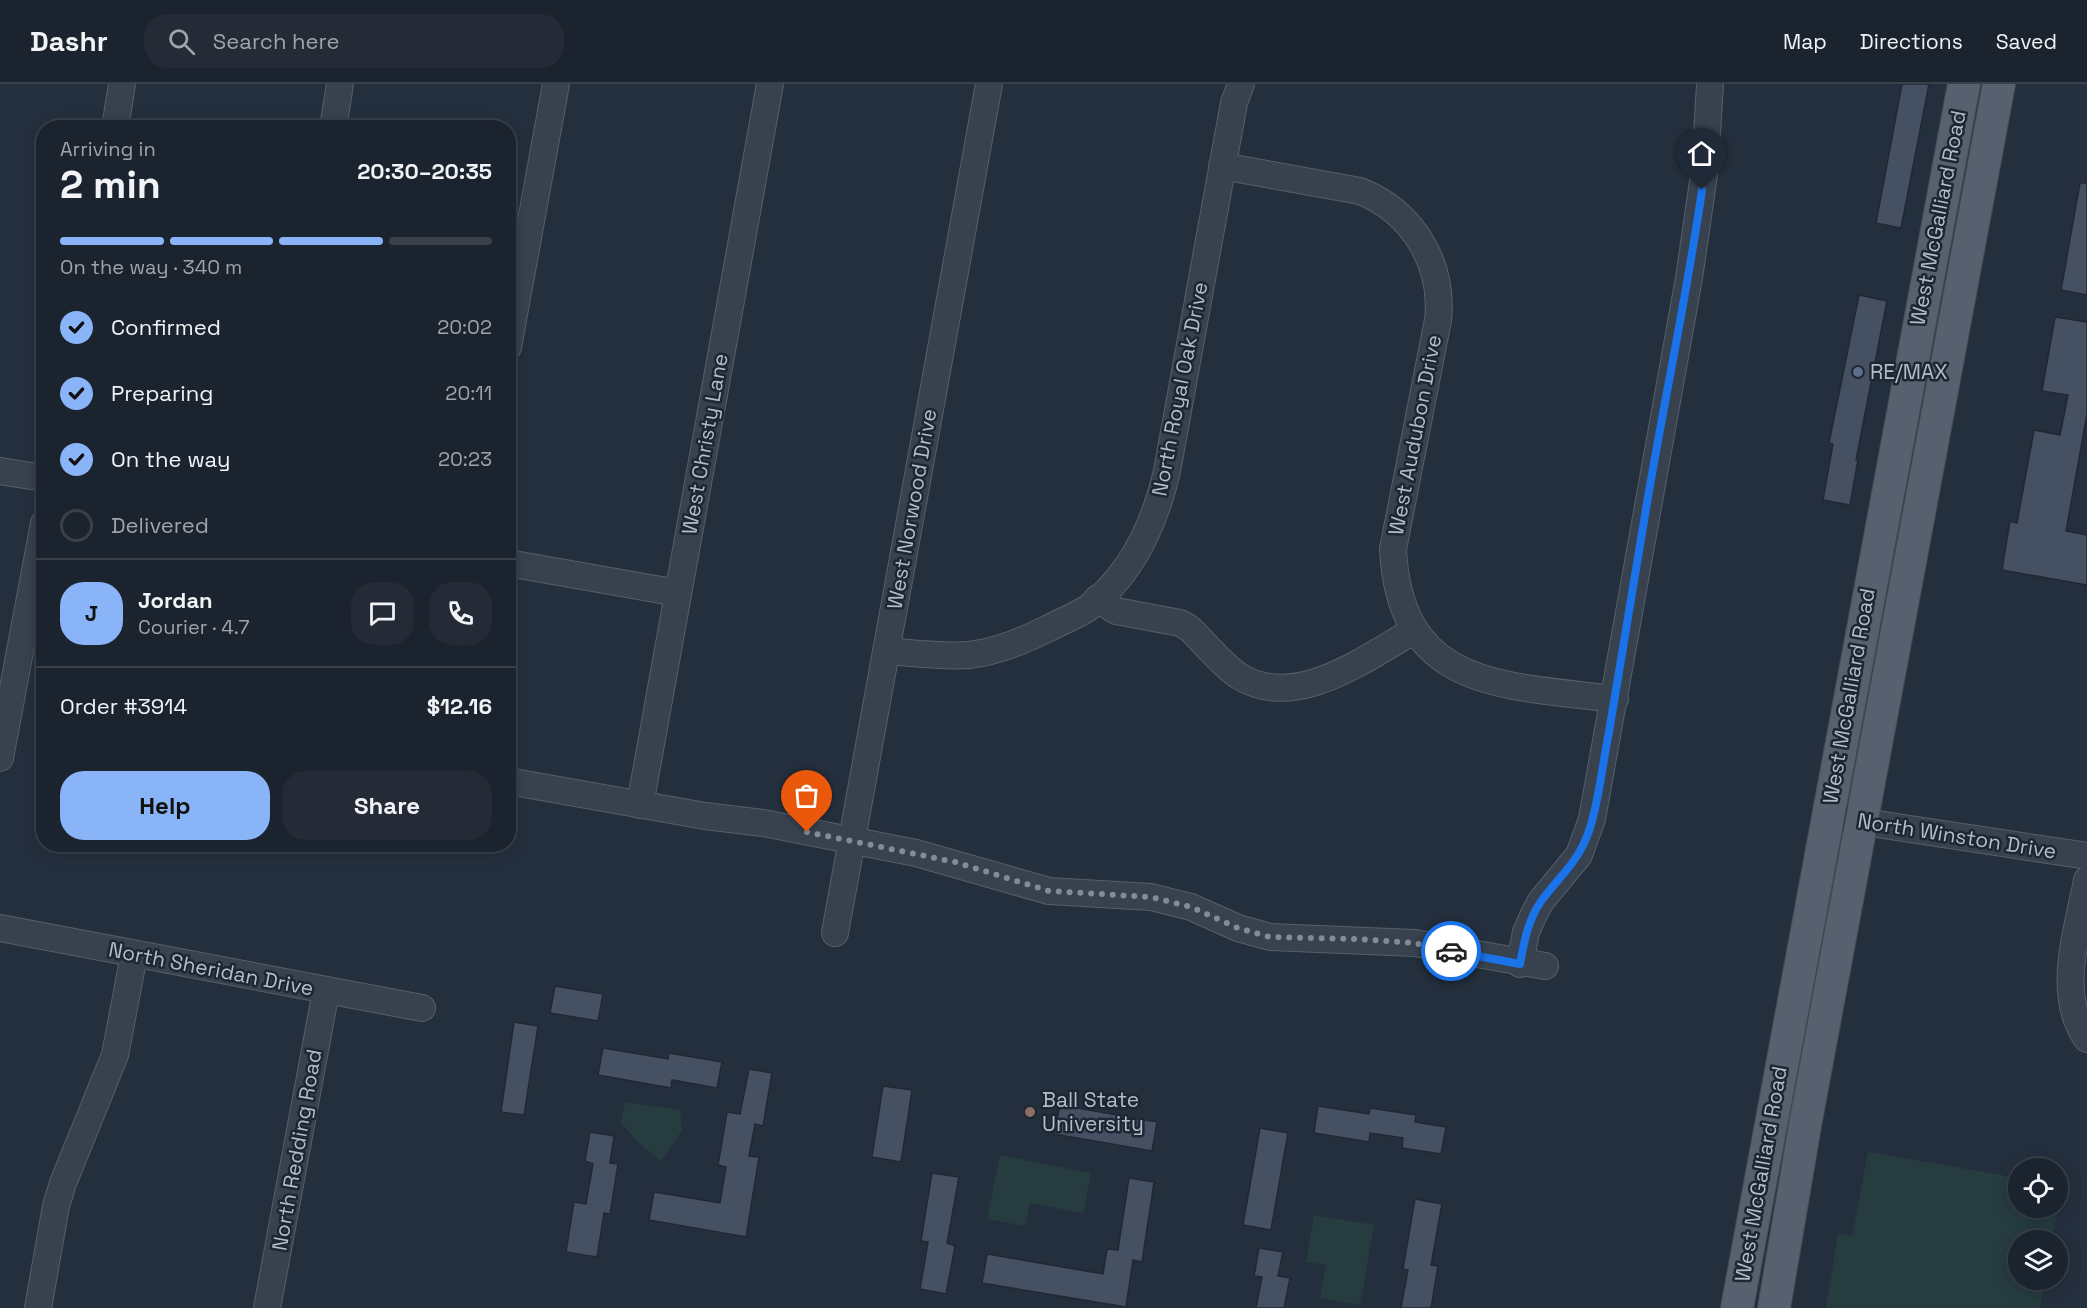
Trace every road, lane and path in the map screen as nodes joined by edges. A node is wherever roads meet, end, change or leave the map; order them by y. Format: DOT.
graph roads {
  1 [pos="122,84"];
  2 [pos="340,84"];
  3 [pos="556,84"];
  4 [pos="770,84"];
  5 [pos="989,84"];
  6 [pos="1241,84"];
  7 [pos="1710,84"];
  8 [pos="1964,84"];
  9 [pos="2000,84"];
  10 [pos="116,120"];
  11 [pos="334,120"];
  12 [pos="1222,166"];
  13 [pos="516,303"];
  14 [pos="0,471"];
  15 [pos="36,477"];
  16 [pos="36,562"];
  17 [pos="516,564"];
  18 [pos="678,593"];
  19 [pos="1097,599"];
  20 [pos="1415,630"];
  21 [pos="886,651"];
  22 [pos="1615,699"];
  23 [pos="4,716"];
  24 [pos="0,758"];
  25 [pos="516,782"];
  26 [pos="640,805"];
  27 [pos="1827,814"];
  28 [pos="1864,822"];
  29 [pos="852,840"];
  30 [pos="2087,856"];
  31 [pos="2087,880"];
  32 [pos="0,928"];
  33 [pos="835,933"];
  34 [pos="134,955"];
  35 [pos="326,991"];
  36 [pos="422,1008"];
  37 [pos="2087,1039"];
  38 [pos="38,1308"];
  39 [pos="267,1308"];
  40 [pos="1737,1308"];
  41 [pos="1774,1308"];
  1 -- 10 [label="street"];
  2 -- 11 [label="street"];
  3 -- 13 [label="street"];
  4 -- 18 [label="street, West Christy Lane"];
  5 -- 21 [label="street, West Norwood Drive"];
  6 -- 12 [label="street, North Royal Oak Drive"];
  7 -- 22 [label="street"];
  8 -- 27 [label="main road, West McGalliard Road"];
  9 -- 28 [label="main road, West McGalliard Road"];
  12 -- 19 [label="street, North Royal Oak Drive"];
  12 -- 20 [label="street, West Audubon Drive"];
  14 -- 15 [label="street"];
  16 -- 23 [label="street"];
  17 -- 18 [label="street"];
  18 -- 26 [label="street, West Christy Lane"];
  19 -- 20 [label="street"];
  19 -- 21 [label="street, North Royal Oak Drive"];
  20 -- 22 [label="street, West Audubon Drive"];
  21 -- 29 [label="street, West Norwood Drive"];
  22 -- 29 [label="street"];
  23 -- 24 [label="street"];
  25 -- 26 [label="street"];
  26 -- 29 [label="street"];
  27 -- 28 [label="street, North Winston Drive"];
  27 -- 40 [label="main road, West McGalliard Road"];
  28 -- 30 [label="street, North Winston Drive"];
  28 -- 41 [label="main road, West McGalliard Road"];
  29 -- 33 [label="street, West Norwood Drive"];
  31 -- 37 [label="street"];
  32 -- 34 [label="street, North Sheridan Drive"];
  34 -- 35 [label="street, North Sheridan Drive"];
  34 -- 38 [label="street"];
  35 -- 36 [label="street, North Sheridan Drive"];
  35 -- 39 [label="street, North Redding Road"];
}
